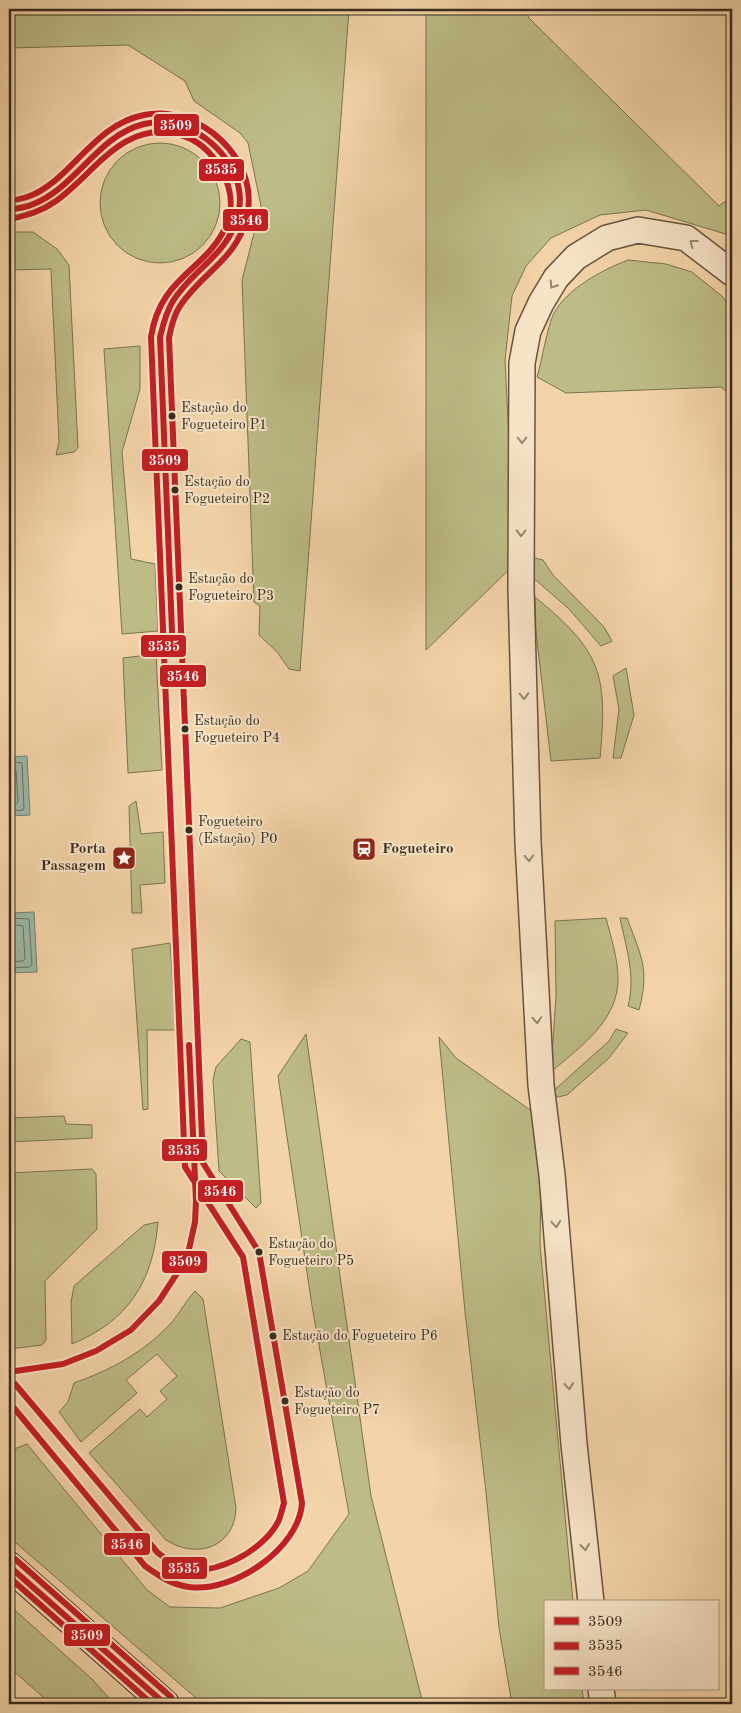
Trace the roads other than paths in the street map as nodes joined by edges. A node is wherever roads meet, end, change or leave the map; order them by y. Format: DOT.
graph roads {
  1 [pos="732,273"];
  2 [pos="9,1566"];
  3 [pos="591,1600"];
  4 [pos="601,1690"];
  5 [pos="165,1704"];
  6 [pos="603,1704"];
  1 -- 3 [label="street, one-way"];
  2 -- 5 [label="main road"];
  4 -- 6 [label="street"];
}
